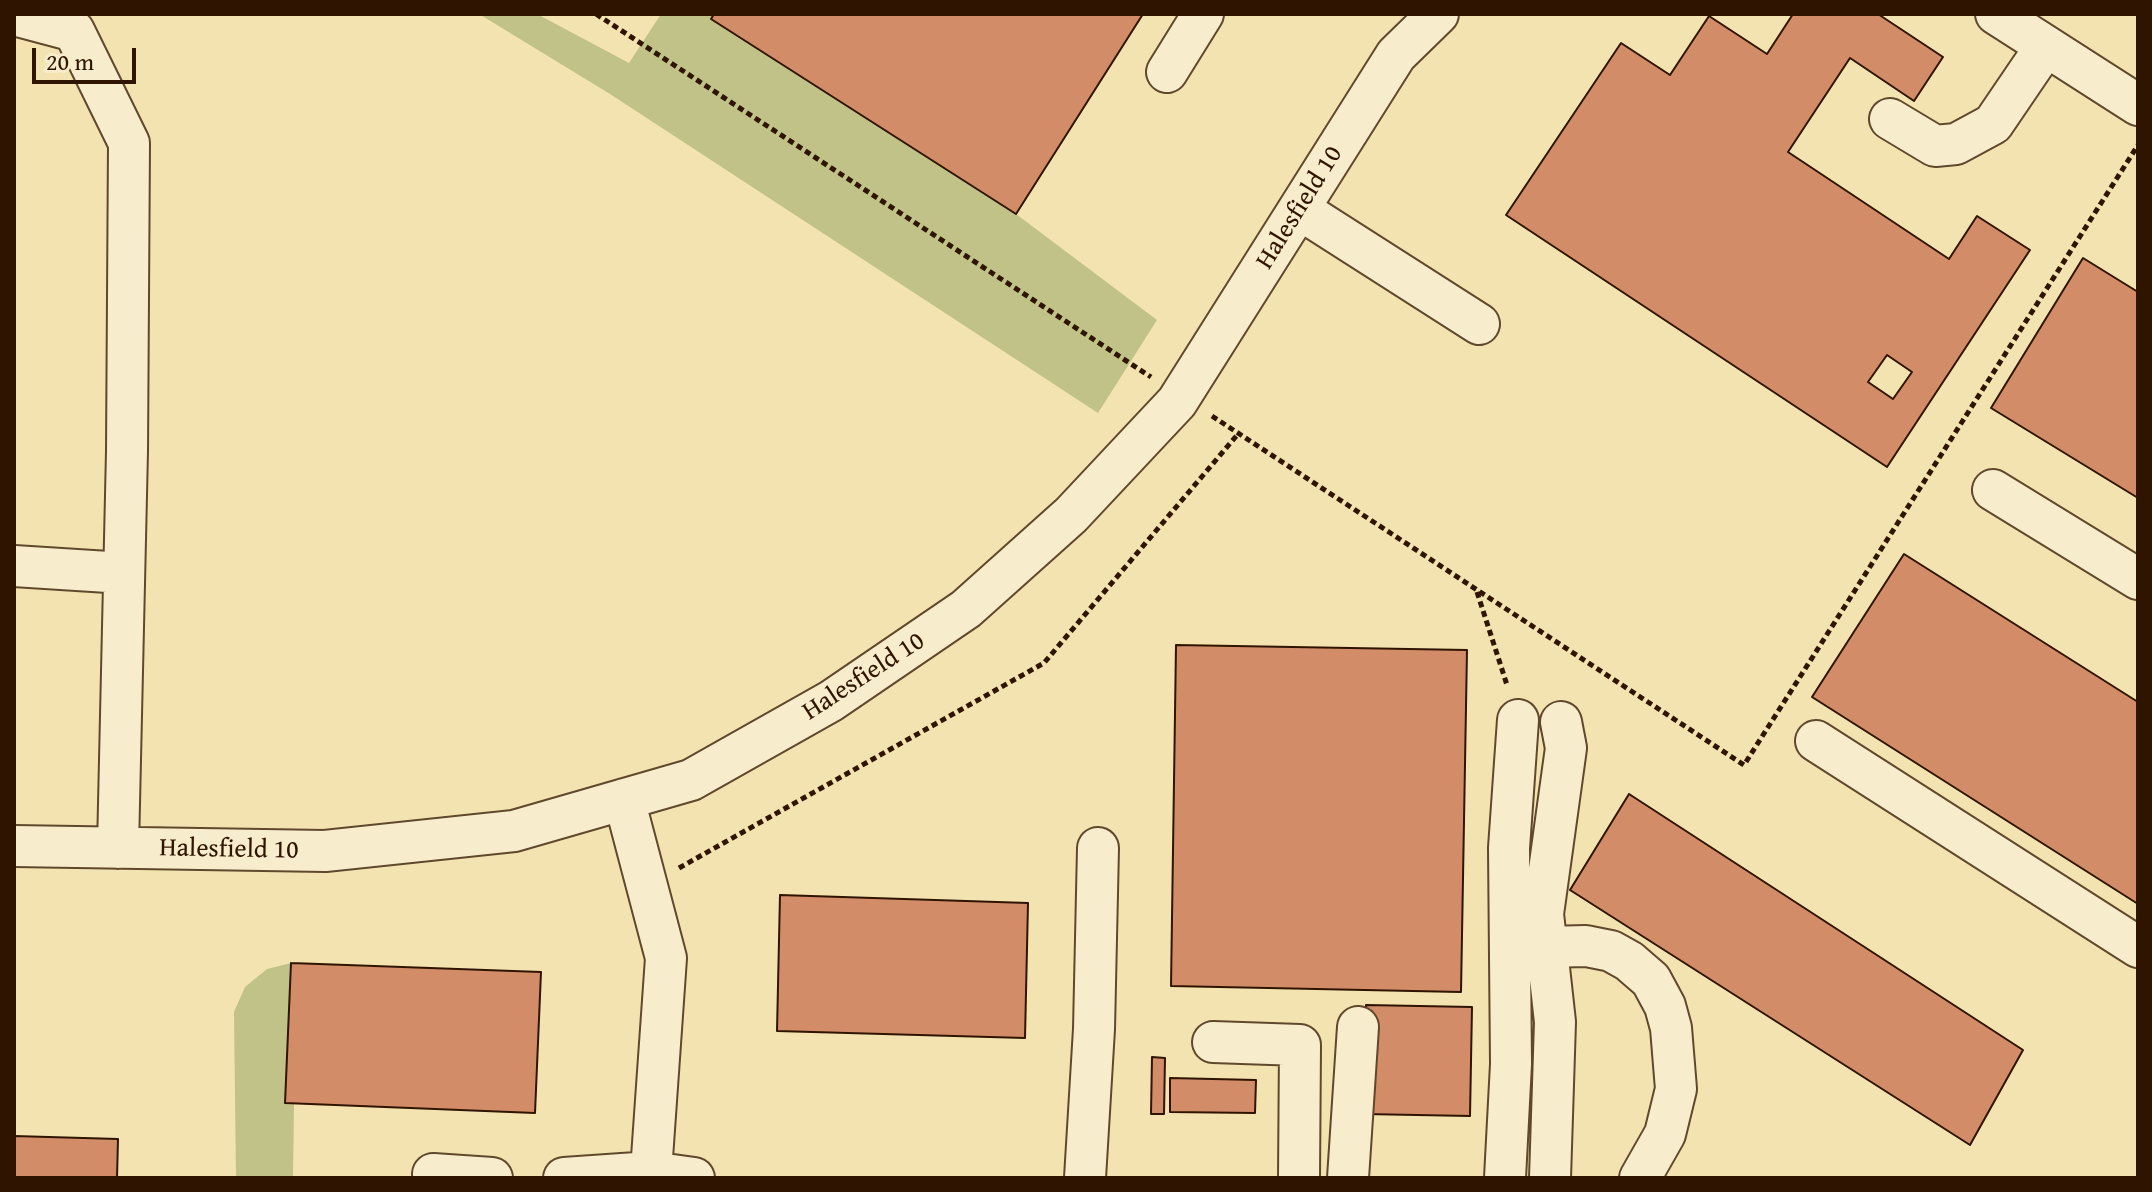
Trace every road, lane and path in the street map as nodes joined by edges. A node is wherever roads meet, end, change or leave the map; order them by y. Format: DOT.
graph roads {
  1 [pos="596,14"];
  2 [pos="1203,14"];
  3 [pos="1438,14"];
  4 [pos="1996,14"];
  5 [pos="14,15"];
  6 [pos="2046,46"];
  7 [pos="1167,72"];
  8 [pos="2138,105"];
  9 [pos="1890,119"];
  10 [pos="2138,145"];
  11 [pos="1299,209"];
  12 [pos="1479,324"];
  13 [pos="1154,379"];
  14 [pos="1207,414"];
  15 [pos="1238,434"];
  16 [pos="1993,490"];
  17 [pos="14,566"];
  18 [pos="124,573"];
  19 [pos="2138,579"];
  20 [pos="1477,590"];
  21 [pos="1518,720"];
  22 [pos="1561,722"];
  23 [pos="1816,741"];
  24 [pos="624,799"];
  25 [pos="14,846"];
  26 [pos="118,848"];
  27 [pos="1098,848"];
  28 [pos="647,886"];
  29 [pos="1546,947"];
  30 [pos="2138,947"];
  31 [pos="1358,1027"];
  32 [pos="1213,1042"];
  33 [pos="651,1172"];
  34 [pos="433,1174"];
  35 [pos="489,1178"];
  36 [pos="564,1178"];
  37 [pos="694,1178"];
  38 [pos="1085,1178"];
  39 [pos="1299,1178"];
  40 [pos="1348,1178"];
  41 [pos="1505,1178"];
  42 [pos="1550,1178"];
  43 [pos="1640,1178"];
  1 -- 13 [label="path"];
  2 -- 7 [label="street"];
  3 -- 11 [label="street, Halesfield 10"];
  4 -- 6 [label="street"];
  5 -- 18 [label="street"];
  6 -- 8 [label="street"];
  6 -- 9 [label="street"];
  10 -- 20 [label="path"];
  11 -- 12 [label="street"];
  11 -- 24 [label="street, Halesfield 10"];
  14 -- 15 [label="path"];
  15 -- 20 [label="path"];
  15 -- 28 [label="path"];
  16 -- 19 [label="street"];
  17 -- 18 [label="street"];
  18 -- 26 [label="street"];
  20 -- 21 [label="path"];
  21 -- 41 [label="street"];
  22 -- 29 [label="street"];
  23 -- 30 [label="street"];
  24 -- 26 [label="street, Halesfield 10"];
  24 -- 28 [label="street"];
  25 -- 26 [label="street, Halesfield 10"];
  27 -- 38 [label="street"];
  28 -- 33 [label="street"];
  29 -- 42 [label="street"];
  29 -- 43 [label="street"];
  31 -- 40 [label="street"];
  32 -- 39 [label="street"];
  33 -- 36 [label="street"];
  33 -- 37 [label="street"];
  34 -- 35 [label="street"];
}
